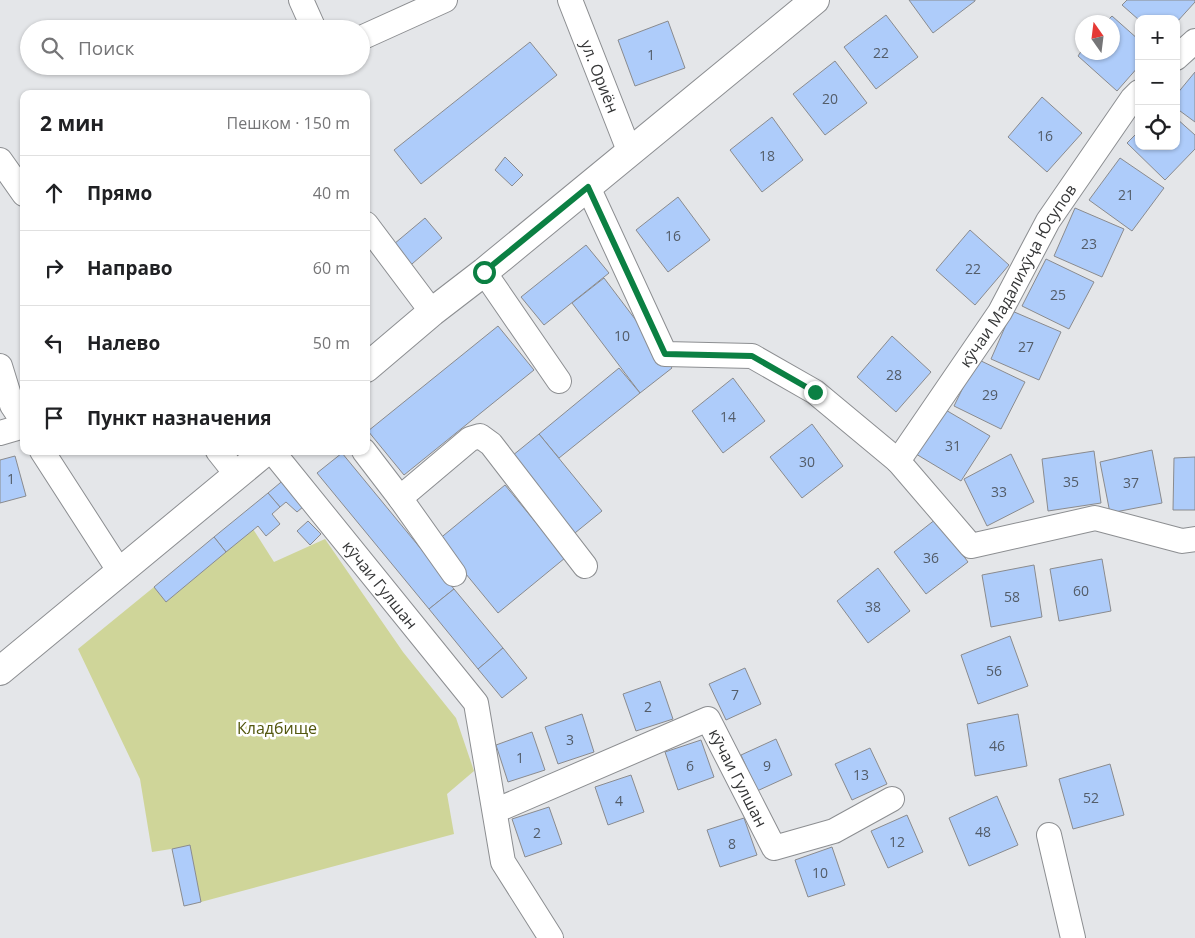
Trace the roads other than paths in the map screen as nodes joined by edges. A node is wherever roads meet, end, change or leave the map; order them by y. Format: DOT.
graph roads {
  1 [pos="301,0"];
  2 [pos="445,0"];
  3 [pos="570,0"];
  4 [pos="815,0"];
  5 [pos="310,20"];
  6 [pos="370,34"];
  7 [pos="1195,41"];
  8 [pos="1180,54"];
  9 [pos="1135,95"];
  10 [pos="630,153"];
  11 [pos="0,160"];
  12 [pos="588,187"];
  13 [pos="20,188"];
  14 [pos="370,229"];
  15 [pos="484,272"];
  16 [pos="432,312"];
  17 [pos="370,365"];
  18 [pos="0,366"];
  19 [pos="559,381"];
  20 [pos="20,416"];
  21 [pos="20,427"];
  22 [pos="0,433"];
  23 [pos="45,455"];
  24 [pos="221,455"];
  25 [pos="261,455"];
  26 [pos="275,455"];
  27 [pos="367,455"];
  28 [pos="898,461"];
  29 [pos="237,475"];
  30 [pos="400,498"];
  31 [pos="1195,539"];
  32 [pos="584,566"];
  33 [pos="120,572"];
  34 [pos="454,574"];
  35 [pos="0,671"];
  36 [pos="892,799"];
  37 [pos="495,811"];
  38 [pos="1049,835"];
  39 [pos="551,938"];
  40 [pos="1073,938"];
  1 -- 5 [label="street"];
  2 -- 6 [label="street"];
  3 -- 10 [label="street, ул. Ориён"];
  4 -- 10 [label="main road"];
  7 -- 8 [label="street"];
  9 -- 28 [label="street, кӯчаи Мадалихӯҷа Юсупов"];
  10 -- 12 [label="main road"];
  11 -- 13 [label="street"];
  12 -- 15 [label="main road"];
  12 -- 28 [label="street"];
  14 -- 16 [label="street"];
  15 -- 16 [label="main road"];
  15 -- 19 [label="street"];
  16 -- 17 [label="main road"];
  18 -- 20 [label="street"];
  21 -- 22 [label="street"];
  23 -- 33 [label="street"];
  24 -- 29 [label="street"];
  25 -- 29 [label="main road"];
  26 -- 37 [label="street, кӯчаи Гулшан"];
  27 -- 30 [label="street"];
  28 -- 31 [label="street"];
  29 -- 33 [label="main road"];
  30 -- 32 [label="street"];
  30 -- 34 [label="street"];
  33 -- 35 [label="main road"];
  36 -- 37 [label="street, кӯчаи Гулшан"];
  37 -- 39 [label="street, кӯчаи Гулшан"];
  38 -- 40 [label="street"];
}
